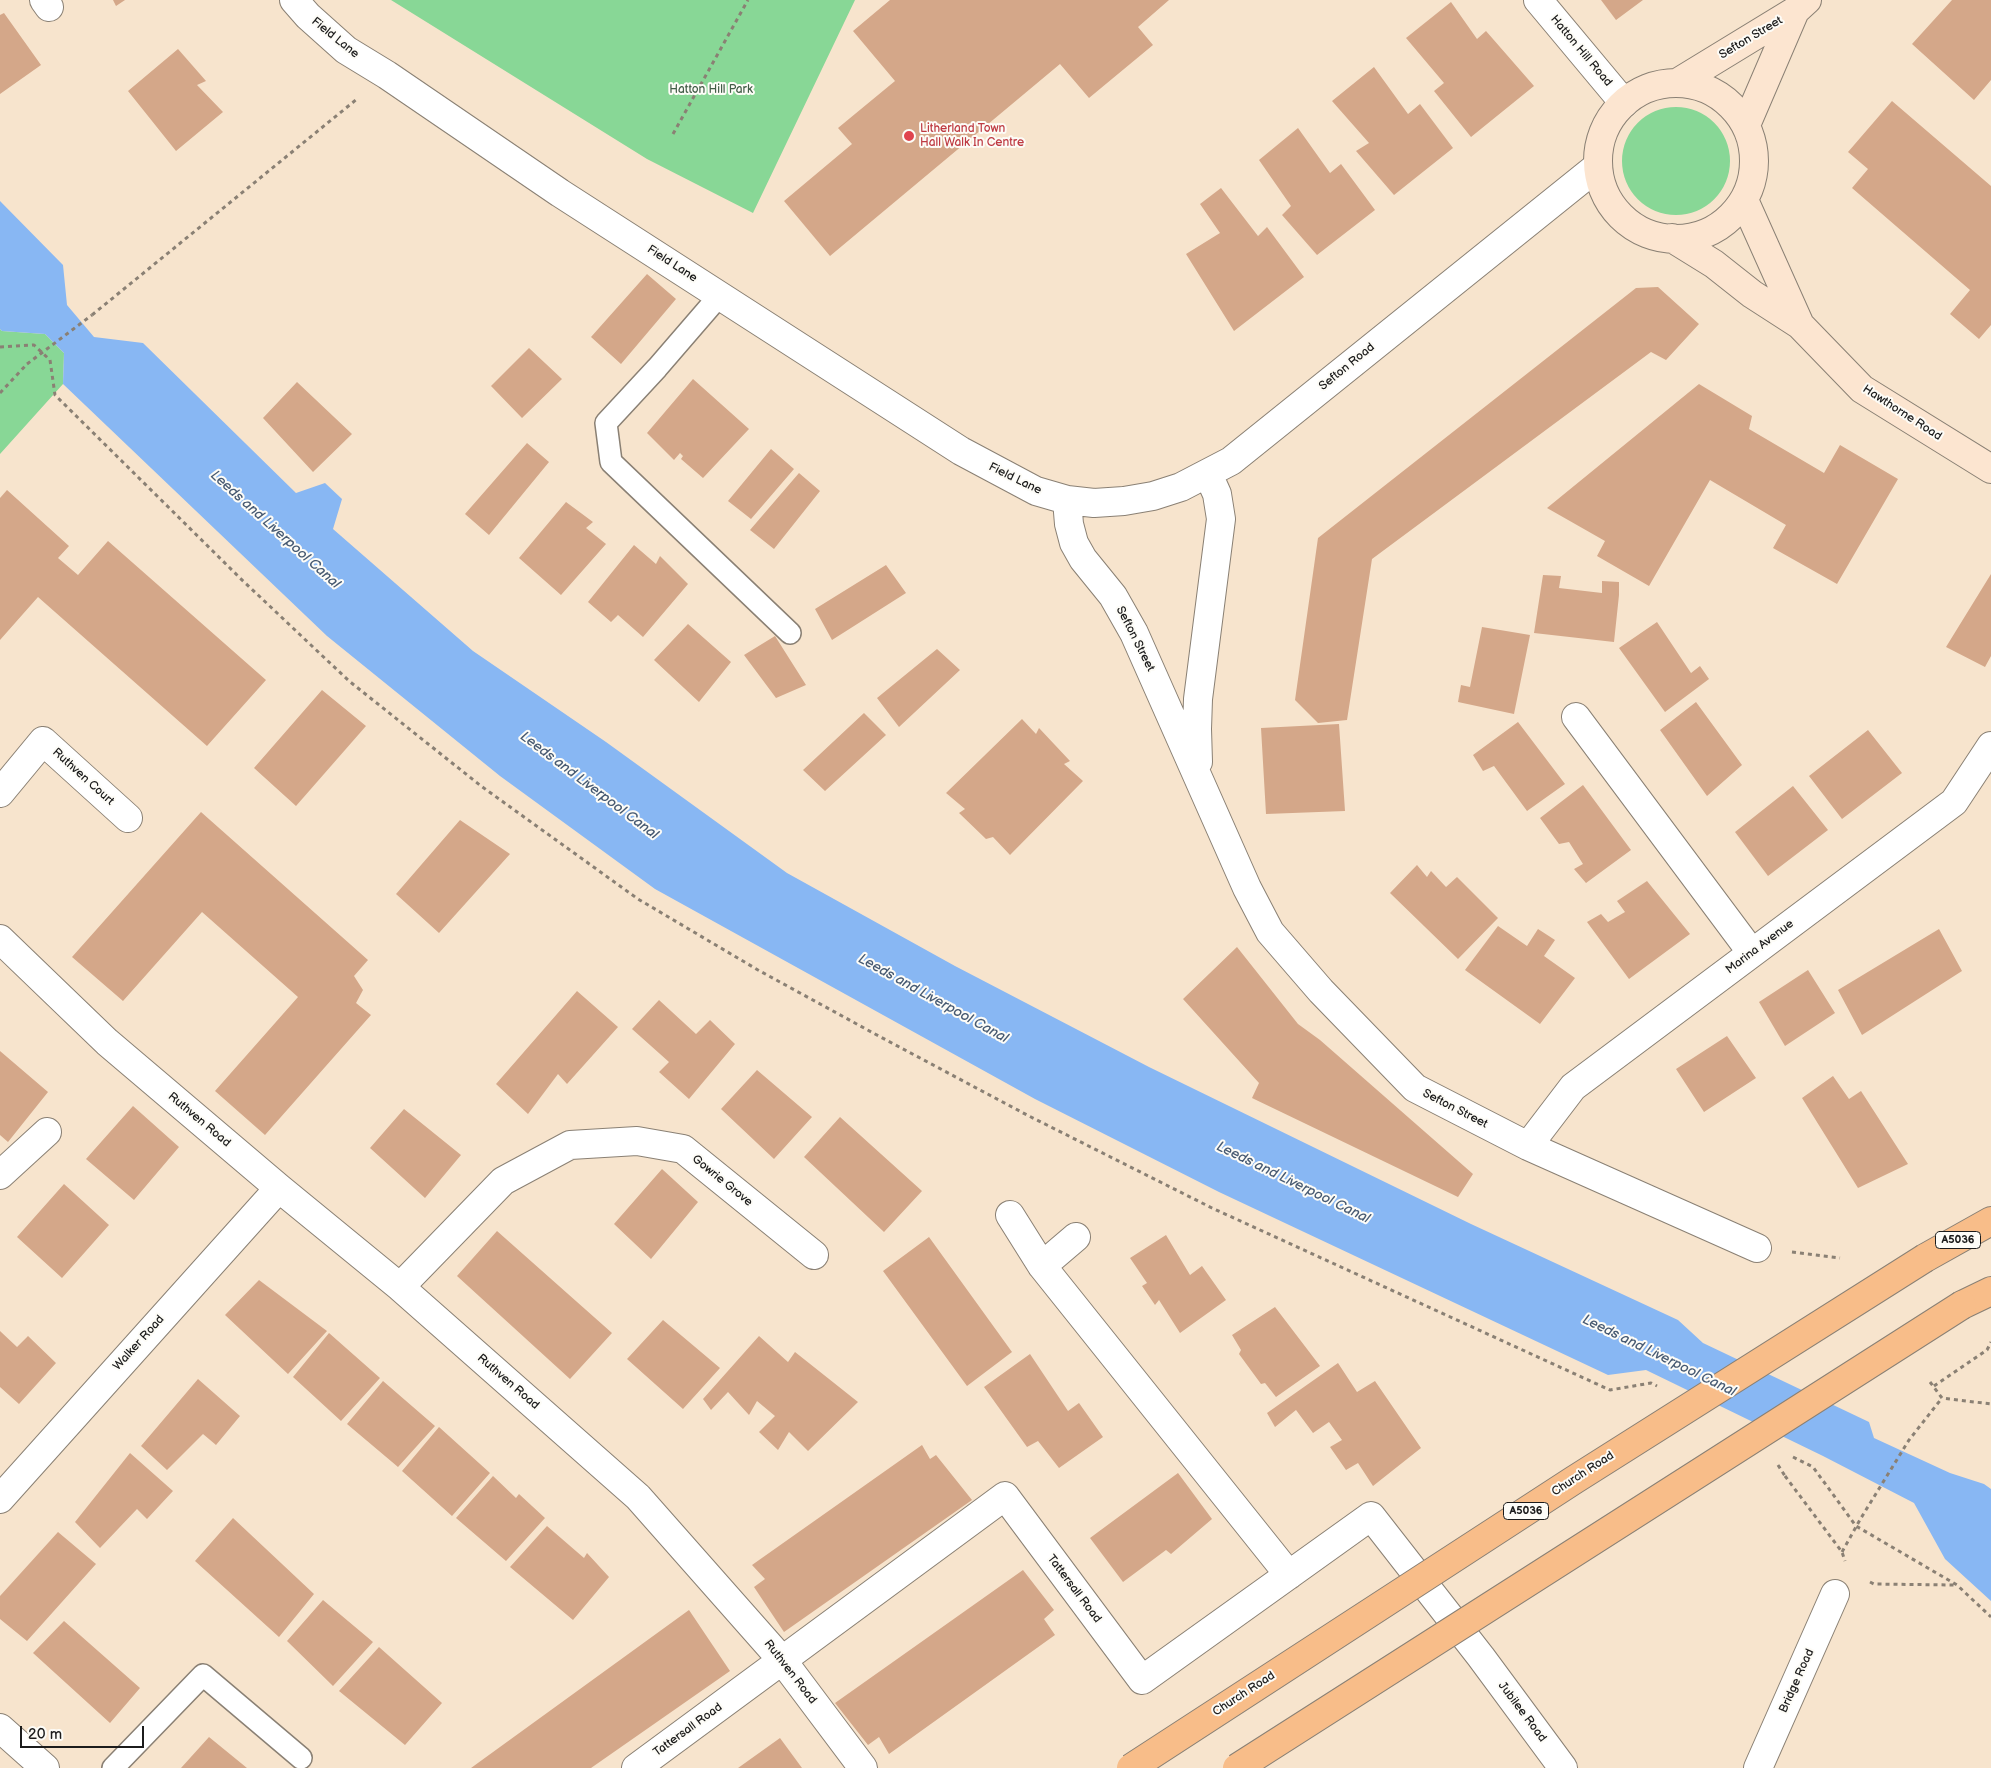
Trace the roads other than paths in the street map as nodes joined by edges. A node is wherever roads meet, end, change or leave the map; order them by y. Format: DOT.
graph roads {
  1 [pos="294,0"];
  2 [pos="1538,0"];
  3 [pos="1801,5"];
  4 [pos="1677,83"];
  5 [pos="1624,103"];
  6 [pos="1746,125"];
  7 [pos="1598,166"];
  8 [pos="1744,200"];
  9 [pos="1672,238"];
  10 [pos="720,295"];
  11 [pos="1800,325"];
  12 [pos="1991,469"];
  13 [pos="1208,474"];
  14 [pos="1067,500"];
  15 [pos="790,633"];
  16 [pos="1576,717"];
  17 [pos="1991,746"];
  18 [pos="1201,784"];
  19 [pos="0,793"];
  20 [pos="128,818"];
  21 [pos="0,939"];
  22 [pos="1752,953"];
  23 [pos="47,1132"];
  24 [pos="1528,1146"];
  25 [pos="0,1175"];
  26 [pos="279,1188"];
  27 [pos="1010,1215"];
  28 [pos="1991,1221"];
  29 [pos="1076,1238"];
  30 [pos="1757,1248"];
  31 [pos="814,1255"];
  32 [pos="1042,1266"];
  33 [pos="400,1287"];
  34 [pos="1991,1291"];
  35 [pos="0,1499"];
  36 [pos="1289,1575"];
  37 [pos="1835,1594"];
  38 [pos="1481,1657"];
  39 [pos="782,1660"];
  40 [pos="0,1728"];
  41 [pos="302,1758"];
  42 [pos="45,1768"];
  43 [pos="113,1768"];
  44 [pos="636,1768"];
  45 [pos="863,1768"];
  46 [pos="1131,1768"];
  47 [pos="1237,1768"];
  48 [pos="1563,1768"];
  49 [pos="1758,1768"];
  1 -- 10 [label="street, Field Lane"];
  2 -- 5 [label="street, Hatton Hill Road"];
  3 -- 4 [label="main road, Sefton Street"];
  3 -- 6 [label="main road, Sefton Street"];
  4 -- 5 [label="main road"];
  4 -- 6 [label="main road"];
  5 -- 7 [label="main road"];
  6 -- 8 [label="main road"];
  7 -- 9 [label="main road"];
  7 -- 13 [label="street, Sefton Road"];
  8 -- 9 [label="main road"];
  8 -- 11 [label="main road, Hawthorne Road"];
  9 -- 11 [label="main road, Hawthorne Road"];
  10 -- 14 [label="street, Field Lane"];
  10 -- 15 [label="lane"];
  11 -- 12 [label="main road, Hawthorne Road"];
  13 -- 14 [label="street, Sefton Road"];
  13 -- 18 [label="street, Sefton Street"];
  14 -- 18 [label="street, Sefton Street"];
  16 -- 22 [label="street"];
  17 -- 22 [label="street, Marina Avenue"];
  18 -- 24 [label="street, Sefton Street"];
  19 -- 20 [label="street, Ruthven Court"];
  21 -- 26 [label="street, Ruthven Road"];
  22 -- 24 [label="street, Marina Avenue"];
  23 -- 25 [label="street"];
  24 -- 30 [label="street, Sefton Street"];
  26 -- 33 [label="street, Ruthven Road"];
  26 -- 35 [label="street, Walker Road"];
  27 -- 32 [label="street"];
  28 -- 46 [label="highway, Church Road / A5036, bridge"];
  29 -- 32 [label="street"];
  31 -- 33 [label="street, Gowrie Grove"];
  32 -- 36 [label="street"];
  33 -- 39 [label="street, Ruthven Road"];
  34 -- 47 [label="highway, bridge"];
  36 -- 38 [label="street, Tattersall Road"];
  36 -- 39 [label="street, Tattersall Road"];
  37 -- 49 [label="street, Bridge Road"];
  38 -- 48 [label="street, Jubilee Road"];
  39 -- 44 [label="street, Tattersall Road"];
  39 -- 45 [label="street, Ruthven Road"];
  40 -- 42 [label="street"];
  41 -- 43 [label="lane"];
}
